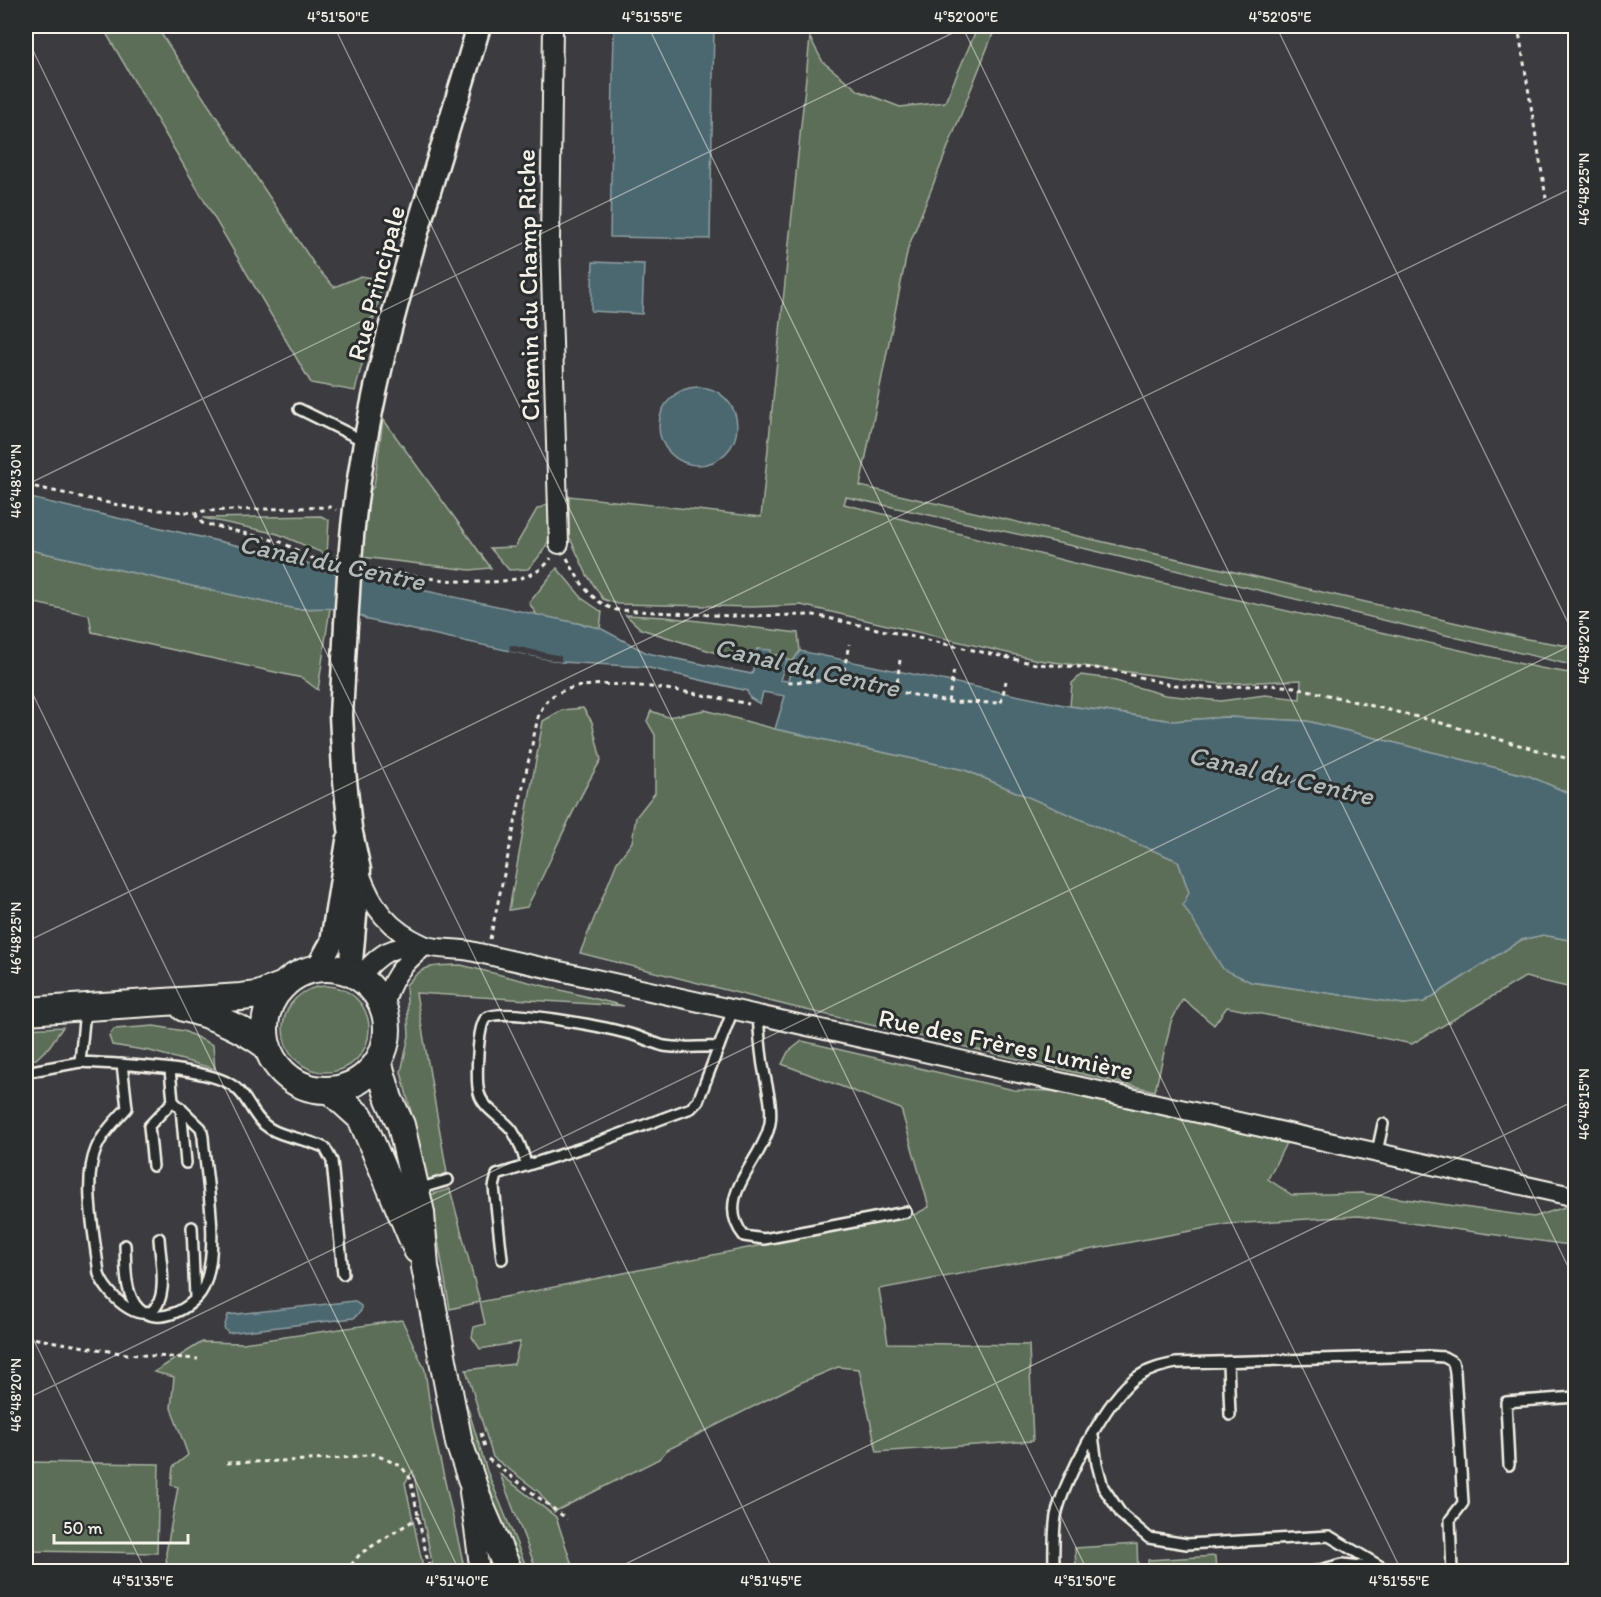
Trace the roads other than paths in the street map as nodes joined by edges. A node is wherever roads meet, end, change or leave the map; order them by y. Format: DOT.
graph roads {
  1 [pos="479,26"];
  2 [pos="553,26"];
  3 [pos="299,409"];
  4 [pos="364,441"];
  5 [pos="559,544"];
  6 [pos="350,828"];
  7 [pos="359,870"];
  8 [pos="425,946"];
  9 [pos="317,969"];
  10 [pos="354,975"];
  11 [pos="284,985"];
  12 [pos="169,1004"];
  13 [pos="85,1008"];
  14 [pos="384,1009"];
  15 [pos="733,1010"];
  16 [pos="26,1011"];
  17 [pos="758,1016"];
  18 [pos="268,1047"];
  19 [pos="719,1047"];
  20 [pos="378,1061"];
  21 [pos="80,1062"];
  22 [pos="122,1064"];
  23 [pos="170,1070"];
  24 [pos="26,1072"];
  25 [pos="324,1097"];
  26 [pos="173,1101"];
  27 [pos="181,1108"];
  28 [pos="1383,1124"];
  29 [pos="1377,1152"];
  30 [pos="186,1163"];
  31 [pos="526,1164"];
  32 [pos="153,1166"];
  33 [pos="448,1180"];
  34 [pos="416,1189"];
  35 [pos="1575,1197"];
  36 [pos="906,1212"];
  37 [pos="192,1227"];
  38 [pos="159,1238"];
  39 [pos="125,1245"];
  40 [pos="502,1259"];
  41 [pos="424,1267"];
  42 [pos="343,1274"];
  43 [pos="194,1303"];
  44 [pos="146,1313"];
  45 [pos="1228,1363"];
  46 [pos="1575,1397"];
  47 [pos="1230,1415"];
  48 [pos="1093,1435"];
  49 [pos="477,1464"];
  50 [pos="1509,1465"];
  51 [pos="1388,1570"];
  52 [pos="480,1572"];
  53 [pos="509,1572"];
  54 [pos="1054,1572"];
  55 [pos="1312,1572"];
  56 [pos="1452,1572"];
  1 -- 4 [label="street, Rue Principale"];
  2 -- 5 [label="street, Chemin du Champ Riche"];
  3 -- 4 [label="lane"];
  4 -- 6 [label="street, Rue Principale, bridge"];
  6 -- 7 [label="street"];
  6 -- 9 [label="street"];
  7 -- 8 [label="street, Rue des Frères Lumière"];
  7 -- 10 [label="street"];
  8 -- 10 [label="street, Rue des Frères Lumière"];
  8 -- 14 [label="street"];
  8 -- 15 [label="street, Rue des Frères Lumière"];
  9 -- 10 [label="main road"];
  9 -- 11 [label="main road"];
  10 -- 14 [label="main road"];
  11 -- 12 [label="main road"];
  11 -- 18 [label="main road"];
  12 -- 13 [label="main road"];
  12 -- 18 [label="main road"];
  13 -- 16 [label="main road"];
  13 -- 21 [label="lane"];
  14 -- 20 [label="main road"];
  15 -- 17 [label="street, Rue des Frères Lumière"];
  15 -- 19 [label="lane"];
  17 -- 29 [label="street, Rue des Frères Lumière"];
  17 -- 36 [label="lane"];
  18 -- 25 [label="main road"];
  19 -- 31 [label="lane"];
  19 -- 31 [label="lane"];
  20 -- 25 [label="main road"];
  20 -- 34 [label="main road"];
  21 -- 22 [label="lane"];
  21 -- 24 [label="lane"];
  22 -- 23 [label="lane"];
  22 -- 44 [label="lane"];
  23 -- 26 [label="lane"];
  23 -- 42 [label="lane"];
  25 -- 41 [label="main road"];
  26 -- 27 [label="lane"];
  26 -- 32 [label="lane"];
  27 -- 30 [label="lane"];
  27 -- 43 [label="lane"];
  28 -- 29 [label="lane"];
  29 -- 35 [label="street, Rue des Frères Lumière"];
  31 -- 40 [label="lane"];
  33 -- 34 [label="lane"];
  34 -- 41 [label="main road"];
  37 -- 43 [label="lane"];
  38 -- 44 [label="lane"];
  39 -- 44 [label="lane"];
  41 -- 49 [label="main road"];
  43 -- 44 [label="lane"];
  45 -- 47 [label="lane"];
  45 -- 48 [label="lane"];
  45 -- 56 [label="lane"];
  46 -- 50 [label="lane"];
  48 -- 51 [label="lane"];
  48 -- 54 [label="lane"];
  49 -- 52 [label="street"];
  49 -- 53 [label="main road"];
  51 -- 55 [label="lane"];
}
